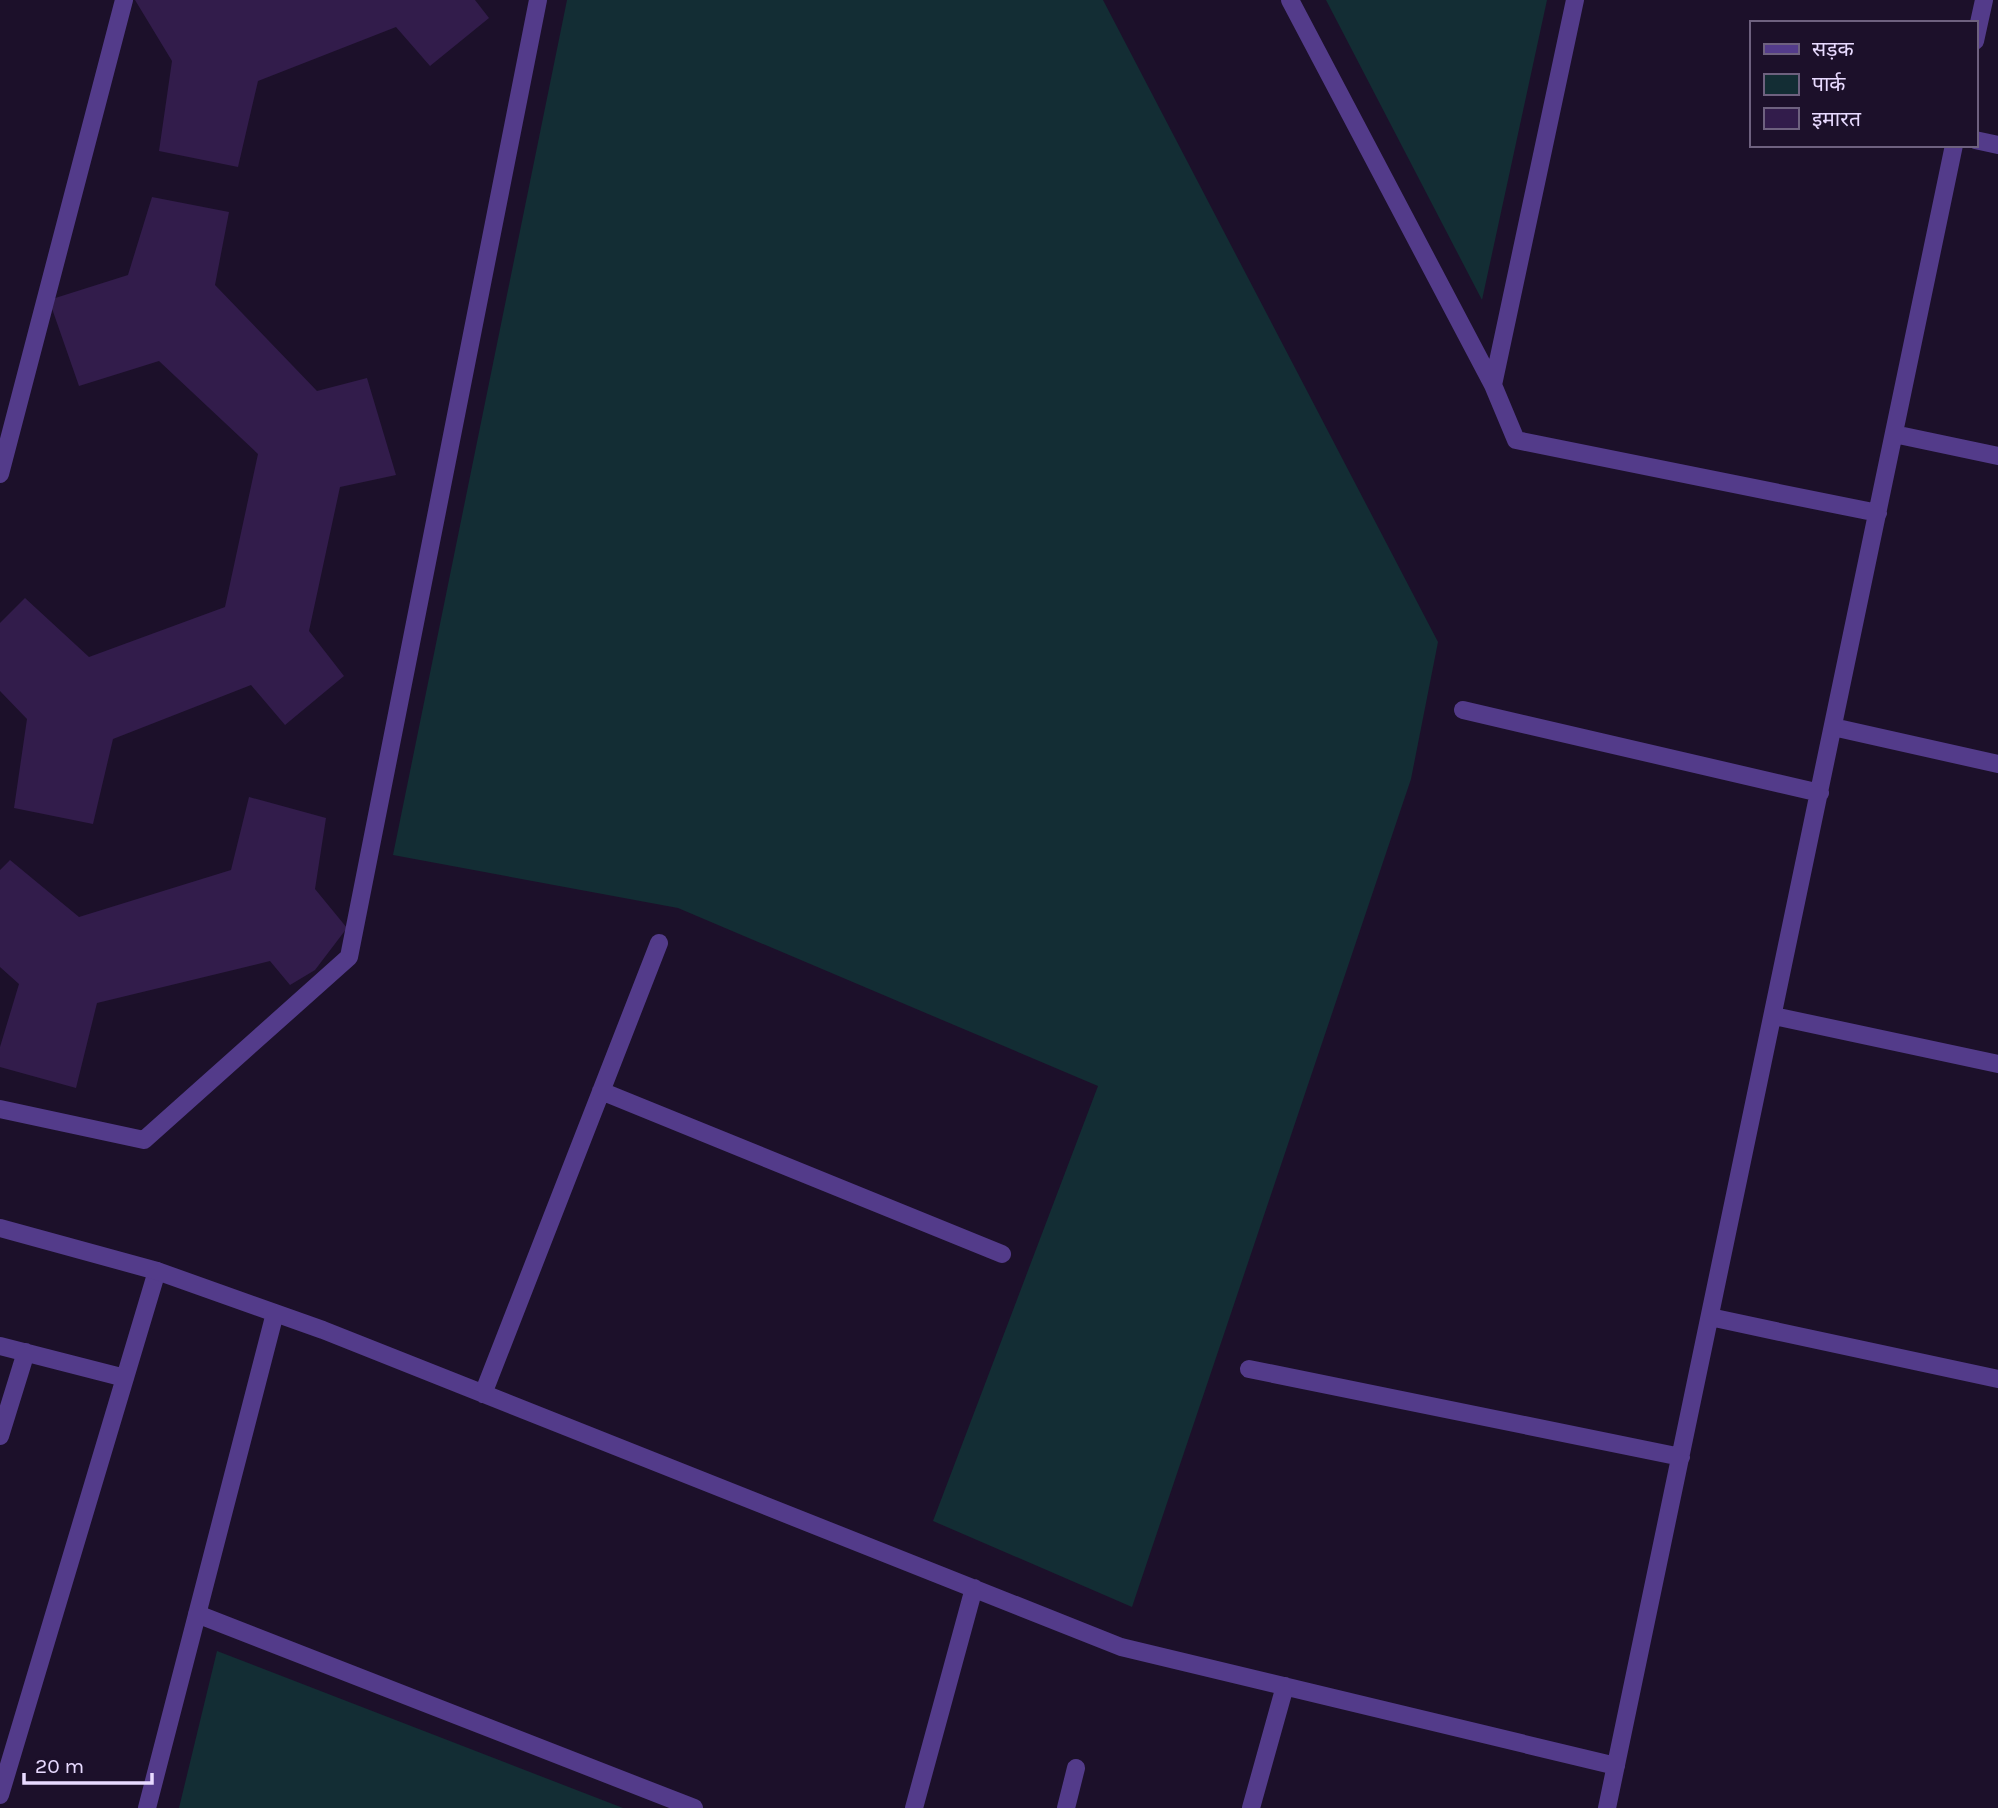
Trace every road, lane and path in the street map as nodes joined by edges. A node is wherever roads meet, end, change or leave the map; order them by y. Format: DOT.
graph roads {
  1 [pos="124,0"];
  2 [pos="538,0"];
  3 [pos="1290,0"];
  4 [pos="1575,0"];
  5 [pos="1984,0"];
  6 [pos="1977,32"];
  7 [pos="1977,140"];
  8 [pos="1998,145"];
  9 [pos="1954,147"];
  10 [pos="1493,385"];
  11 [pos="1894,434"];
  12 [pos="1998,456"];
  13 [pos="0,474"];
  14 [pos="1878,513"];
  15 [pos="1463,710"];
  16 [pos="1833,727"];
  17 [pos="1998,764"];
  18 [pos="1820,793"];
  19 [pos="659,943"];
  20 [pos="1773,1016"];
  21 [pos="1998,1064"];
  22 [pos="601,1091"];
  23 [pos="0,1109"];
  24 [pos="0,1228"];
  25 [pos="1002,1254"];
  26 [pos="158,1271"];
  27 [pos="275,1313"];
  28 [pos="1710,1317"];
  29 [pos="0,1346"];
  30 [pos="26,1352"];
  31 [pos="1249,1369"];
  32 [pos="125,1378"];
  33 [pos="1998,1378"];
  34 [pos="483,1394"];
  35 [pos="0,1436"];
  36 [pos="1681,1457"];
  37 [pos="974,1588"];
  38 [pos="197,1614"];
  39 [pos="1285,1686"];
  40 [pos="1616,1766"];
  41 [pos="1076,1768"];
  42 [pos="0,1795"];
  43 [pos="147,1808"];
  44 [pos="694,1808"];
  45 [pos="914,1808"];
  46 [pos="1066,1808"];
  47 [pos="1251,1808"];
  48 [pos="1607,1808"];
  1 -- 13 [label="street"];
  2 -- 23 [label="street"];
  3 -- 10 [label="street"];
  4 -- 10 [label="street"];
  5 -- 6 [label="street"];
  7 -- 8 [label="street"];
  9 -- 11 [label="street"];
  10 -- 14 [label="street"];
  11 -- 12 [label="street"];
  11 -- 14 [label="street"];
  14 -- 16 [label="street"];
  15 -- 18 [label="street"];
  16 -- 17 [label="street"];
  16 -- 18 [label="street"];
  18 -- 20 [label="street"];
  19 -- 22 [label="street"];
  20 -- 21 [label="street"];
  20 -- 28 [label="street"];
  22 -- 25 [label="street"];
  22 -- 34 [label="street"];
  24 -- 26 [label="street"];
  26 -- 27 [label="street"];
  26 -- 32 [label="street"];
  27 -- 34 [label="street"];
  27 -- 38 [label="street"];
  28 -- 33 [label="street"];
  28 -- 36 [label="street"];
  29 -- 30 [label="street"];
  30 -- 32 [label="street"];
  30 -- 35 [label="street"];
  31 -- 36 [label="street"];
  32 -- 42 [label="street"];
  34 -- 37 [label="street"];
  36 -- 40 [label="street"];
  37 -- 39 [label="street"];
  37 -- 45 [label="street"];
  38 -- 43 [label="street"];
  38 -- 44 [label="street"];
  39 -- 40 [label="street"];
  39 -- 47 [label="street"];
  40 -- 48 [label="street"];
  41 -- 46 [label="street"];
}
